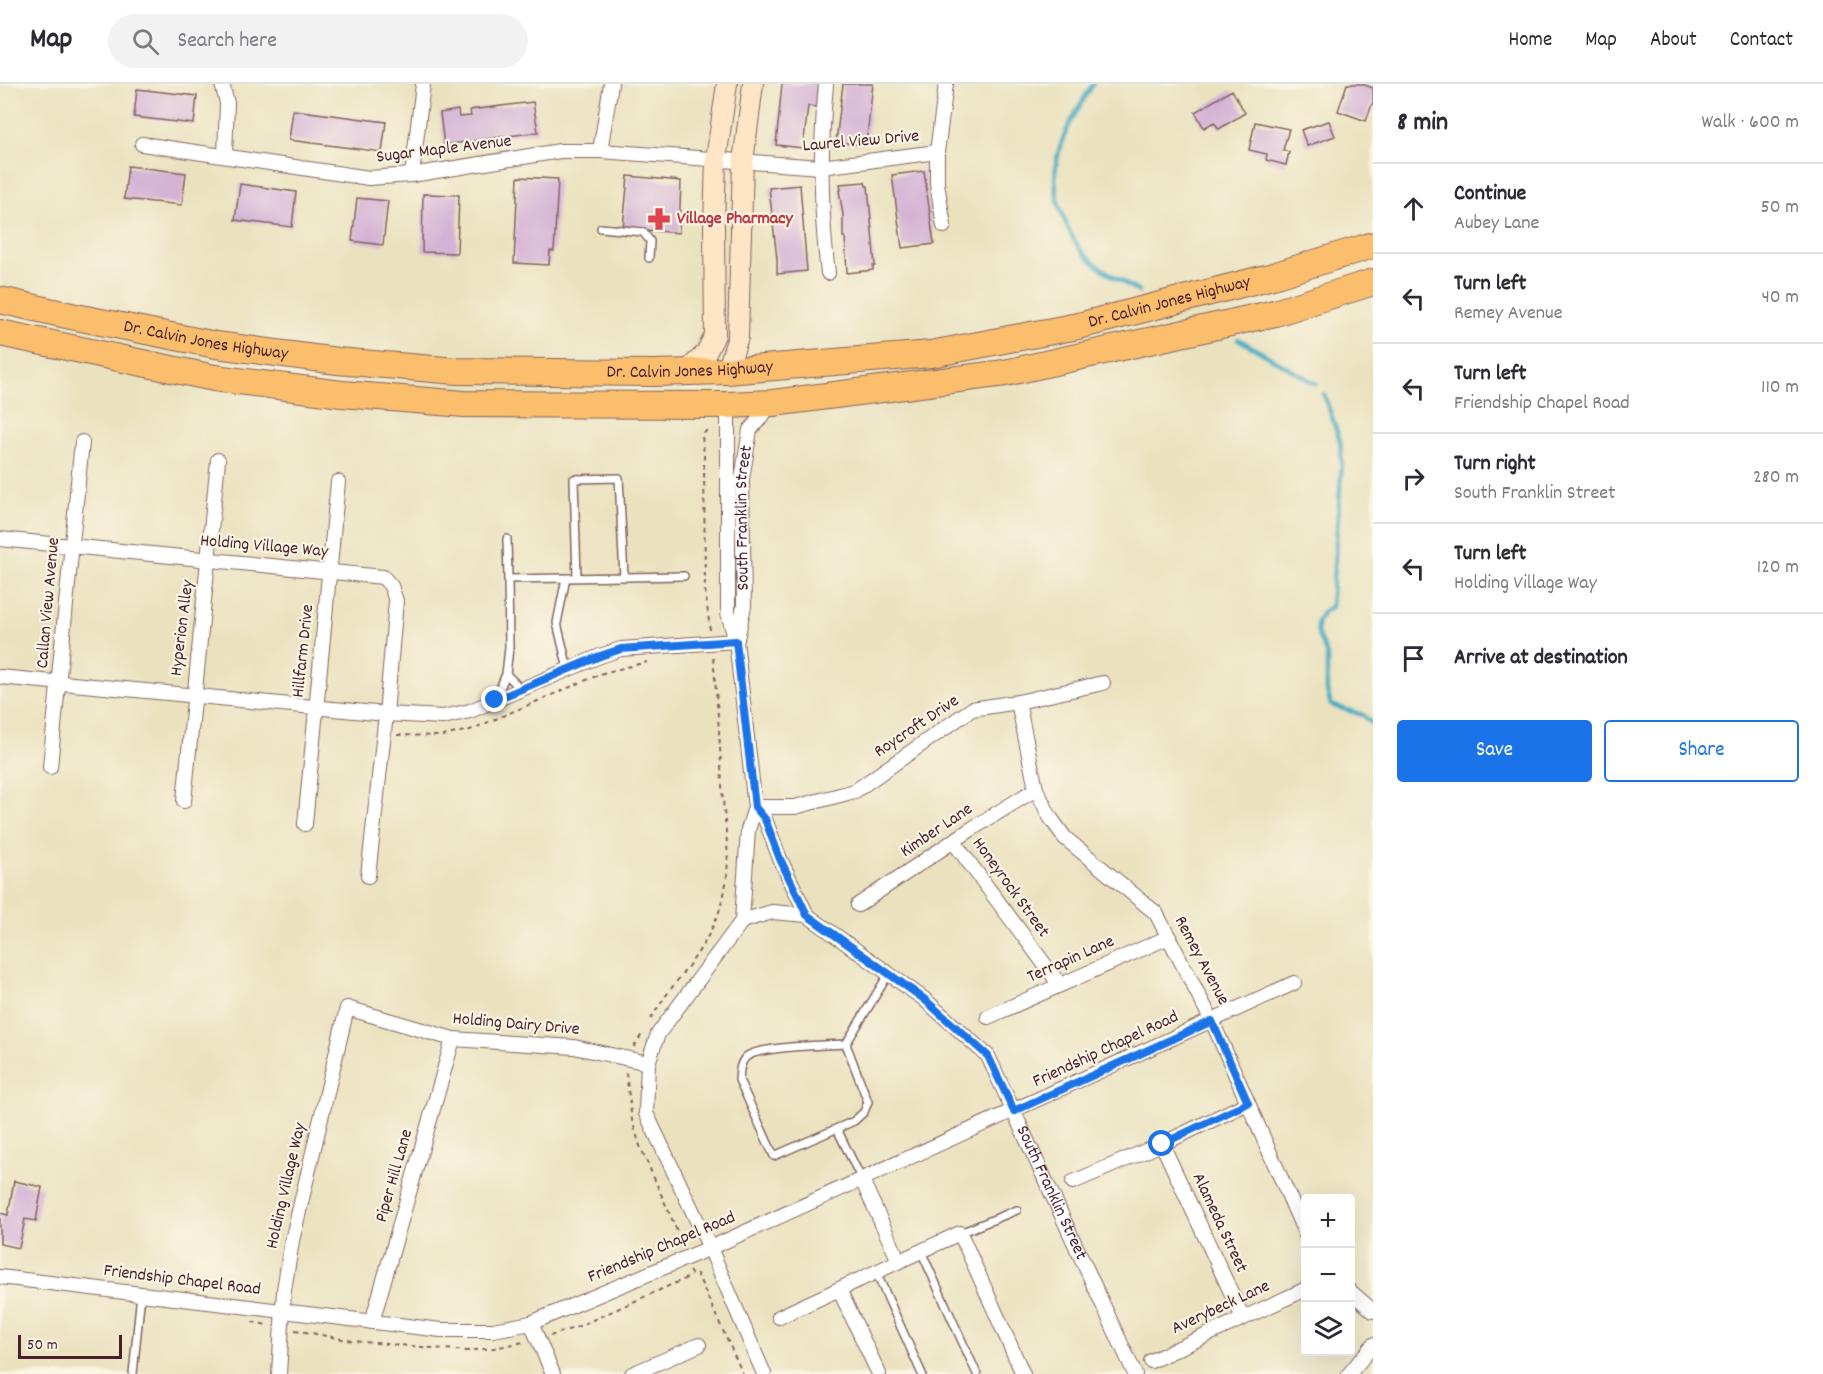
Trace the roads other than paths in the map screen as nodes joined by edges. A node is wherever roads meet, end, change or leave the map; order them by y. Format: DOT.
graph roads {
  1 [pos="222,84"];
  2 [pos="423,84"];
  3 [pos="611,84"];
  4 [pos="727,84"];
  5 [pos="753,84"];
  6 [pos="826,84"];
  7 [pos="946,84"];
  8 [pos="142,144"];
  9 [pos="600,151"];
  10 [pos="937,152"];
  11 [pos="225,155"];
  12 [pos="717,159"];
  13 [pos="743,162"];
  14 [pos="820,167"];
  15 [pos="412,175"];
  16 [pos="944,225"];
  17 [pos="601,228"];
  18 [pos="1373,245"];
  19 [pos="1337,257"];
  20 [pos="649,258"];
  21 [pos="828,273"];
  22 [pos="1373,282"];
  23 [pos="0,300"];
  24 [pos="0,333"];
  25 [pos="1159,339"];
  26 [pos="908,356"];
  27 [pos="457,371"];
  28 [pos="727,371"];
  29 [pos="686,372"];
  30 [pos="214,378"];
  31 [pos="773,402"];
  32 [pos="571,405"];
  33 [pos="728,405"];
  34 [pos="82,442"];
  35 [pos="218,460"];
  36 [pos="338,482"];
  37 [pos="0,539"];
  38 [pos="507,539"];
  39 [pos="73,547"];
  40 [pos="209,560"];
  41 [pos="330,571"];
  42 [pos="684,576"];
  43 [pos="624,577"];
  44 [pos="566,578"];
  45 [pos="578,578"];
  46 [pos="508,579"];
  47 [pos="736,641"];
  48 [pos="568,669"];
  49 [pos="506,674"];
  50 [pos="0,676"];
  51 [pos="59,683"];
  52 [pos="1103,683"];
  53 [pos="521,690"];
  54 [pos="194,695"];
  55 [pos="495,700"];
  56 [pos="1018,702"];
  57 [pos="316,708"];
  58 [pos="386,714"];
  59 [pos="50,767"];
  60 [pos="1036,789"];
  61 [pos="184,801"];
  62 [pos="755,807"];
  63 [pos="305,824"];
  64 [pos="953,842"];
  65 [pos="368,876"];
  66 [pos="858,905"];
  67 [pos="807,915"];
  68 [pos="742,921"];
  69 [pos="1169,937"];
  70 [pos="888,975"];
  71 [pos="1294,983"];
  72 [pos="1060,985"];
  73 [pos="347,1008"];
  74 [pos="988,1017"];
  75 [pos="1212,1021"];
  76 [pos="453,1039"];
  77 [pos="846,1044"];
  78 [pos="648,1063"];
  79 [pos="1248,1103"];
  80 [pos="1014,1111"];
  81 [pos="837,1129"];
  82 [pos="1162,1144"];
  83 [pos="862,1180"];
  84 [pos="1073,1182"];
  85 [pos="1017,1210"];
  86 [pos="1301,1226"];
  87 [pos="960,1233"];
  88 [pos="710,1248"];
  89 [pos="921,1251"];
  90 [pos="899,1261"];
  91 [pos="876,1272"];
  92 [pos="0,1277"];
  93 [pos="839,1289"];
  94 [pos="1301,1291"];
  95 [pos="141,1293"];
  96 [pos="1355,1295"];
  97 [pos="283,1311"];
  98 [pos="1373,1311"];
  99 [pos="779,1317"];
  100 [pos="1243,1318"];
  101 [pos="372,1322"];
  102 [pos="531,1323"];
  103 [pos="699,1345"];
  104 [pos="1373,1345"];
  105 [pos="1151,1360"];
  106 [pos="653,1370"];
  107 [pos="133,1374"];
  108 [pos="279,1374"];
  109 [pos="553,1374"];
  110 [pos="632,1374"];
  111 [pos="764,1374"];
  112 [pos="879,1374"];
  113 [pos="922,1374"];
  114 [pos="977,1374"];
  115 [pos="1023,1374"];
  116 [pos="1135,1374"];
  117 [pos="1348,1374"];
  1 -- 11 [label="street"];
  2 -- 15 [label="street"];
  3 -- 9 [label="street"];
  4 -- 12 [label="street"];
  5 -- 13 [label="street"];
  6 -- 14 [label="street"];
  7 -- 10 [label="street"];
  8 -- 11 [label="street, Sugar Maple Avenue"];
  9 -- 12 [label="street, Sugar Maple Avenue"];
  9 -- 15 [label="street, Sugar Maple Avenue"];
  10 -- 14 [label="street, Laurel View Drive"];
  10 -- 16 [label="street"];
  11 -- 15 [label="street, Sugar Maple Avenue"];
  12 -- 13 [label="street, Laurel View Drive"];
  12 -- 29 [label="street"];
  13 -- 14 [label="street, Laurel View Drive"];
  13 -- 28 [label="street"];
  14 -- 21 [label="street"];
  17 -- 20 [label="lane"];
  18 -- 19 [label="highway, Dr. Calvin Jones Highway"];
  19 -- 25 [label="highway"];
  19 -- 26 [label="highway, Dr. Calvin Jones Highway"];
  22 -- 25 [label="highway, Dr. Calvin Jones Highway"];
  23 -- 27 [label="highway, Dr. Calvin Jones Highway"];
  24 -- 30 [label="highway, Dr. Calvin Jones Highway"];
  25 -- 31 [label="highway, Dr. Calvin Jones Highway"];
  26 -- 28 [label="highway, Dr. Calvin Jones Highway"];
  26 -- 33 [label="highway"];
  27 -- 29 [label="highway, Dr. Calvin Jones Highway"];
  27 -- 30 [label="highway"];
  28 -- 29 [label="highway, Dr. Calvin Jones Highway"];
  28 -- 32 [label="highway"];
  30 -- 32 [label="highway, Dr. Calvin Jones Highway"];
  31 -- 33 [label="highway, Dr. Calvin Jones Highway"];
  31 -- 47 [label="street, South Franklin Street"];
  32 -- 33 [label="highway, Dr. Calvin Jones Highway"];
  33 -- 47 [label="street, South Franklin Street"];
  34 -- 39 [label="street, Callan View Avenue"];
  35 -- 40 [label="street, Hyperion Alley"];
  36 -- 41 [label="street, Hillfarm Drive"];
  37 -- 39 [label="street, Holding Village Way"];
  38 -- 46 [label="lane"];
  39 -- 40 [label="street, Holding Village Way"];
  39 -- 51 [label="street, Callan View Avenue"];
  40 -- 41 [label="street, Holding Village Way"];
  40 -- 54 [label="street, Hyperion Alley"];
  41 -- 57 [label="street, Hillfarm Drive"];
  41 -- 58 [label="street, Holding Village Way"];
  42 -- 43 [label="lane"];
  43 -- 45 [label="lane"];
  43 -- 45 [label="lane"];
  44 -- 45 [label="lane"];
  44 -- 46 [label="lane"];
  44 -- 48 [label="lane"];
  46 -- 49 [label="lane"];
  47 -- 48 [label="street"];
  47 -- 62 [label="street, South Franklin Street"];
  48 -- 53 [label="street"];
  49 -- 53 [label="lane"];
  49 -- 55 [label="lane"];
  50 -- 51 [label="street"];
  51 -- 54 [label="street"];
  51 -- 59 [label="street, Callan View Avenue"];
  52 -- 56 [label="street, Roycroft Drive"];
  53 -- 55 [label="street"];
  54 -- 57 [label="street"];
  54 -- 61 [label="street, Hyperion Alley"];
  55 -- 58 [label="street"];
  56 -- 60 [label="street, Remey Avenue"];
  56 -- 62 [label="street, Roycroft Drive"];
  57 -- 58 [label="street"];
  57 -- 63 [label="street, Hillfarm Drive"];
  58 -- 65 [label="street, Holding Village Way"];
  60 -- 64 [label="street, Kimber Lane"];
  60 -- 69 [label="street, Remey Avenue"];
  62 -- 67 [label="street, South Franklin Street"];
  62 -- 68 [label="street, South Franklin Street"];
  64 -- 66 [label="street, Kimber Lane"];
  64 -- 72 [label="street, Honeyrock Street"];
  67 -- 68 [label="street"];
  67 -- 70 [label="street, South Franklin Street"];
  68 -- 78 [label="street"];
  69 -- 72 [label="street, Terrapin Lane"];
  69 -- 75 [label="street, Remey Avenue"];
  70 -- 77 [label="lane"];
  70 -- 80 [label="street, South Franklin Street"];
  71 -- 75 [label="street, Friendship Chapel Road"];
  72 -- 74 [label="street, Terrapin Lane"];
  73 -- 76 [label="street, Holding Dairy Drive"];
  73 -- 97 [label="street, Holding Village Way"];
  75 -- 79 [label="street, Remey Avenue"];
  75 -- 80 [label="street, Friendship Chapel Road"];
  76 -- 78 [label="street, Holding Dairy Drive"];
  76 -- 101 [label="street, Piper Hill Lane"];
  77 -- 81 [label="lane"];
  77 -- 81 [label="lane"];
  78 -- 88 [label="street"];
  79 -- 82 [label="street"];
  79 -- 86 [label="street, Remey Avenue"];
  80 -- 83 [label="street, Friendship Chapel Road"];
  80 -- 116 [label="street, South Franklin Street"];
  81 -- 83 [label="lane"];
  82 -- 84 [label="street"];
  82 -- 100 [label="street, Alameda Street"];
  83 -- 88 [label="street, Friendship Chapel Road"];
  83 -- 90 [label="street"];
  85 -- 87 [label="lane"];
  87 -- 89 [label="street"];
  87 -- 115 [label="street"];
  88 -- 102 [label="street, Friendship Chapel Road"];
  88 -- 111 [label="street"];
  89 -- 90 [label="street"];
  89 -- 114 [label="lane"];
  90 -- 91 [label="street"];
  91 -- 93 [label="street"];
  91 -- 113 [label="lane"];
  92 -- 95 [label="street, Friendship Chapel Road"];
  93 -- 99 [label="street"];
  93 -- 112 [label="street"];
  94 -- 100 [label="street, Averybeck Lane"];
  95 -- 97 [label="street, Friendship Chapel Road"];
  95 -- 107 [label="lane"];
  96 -- 98 [label="street"];
  97 -- 101 [label="street, Friendship Chapel Road"];
  97 -- 108 [label="street, Holding Village Way"];
  100 -- 105 [label="street, Averybeck Lane"];
  101 -- 102 [label="street, Friendship Chapel Road"];
  102 -- 109 [label="street"];
  103 -- 106 [label="street"];
  104 -- 117 [label="street"];
  106 -- 110 [label="street"];
}
